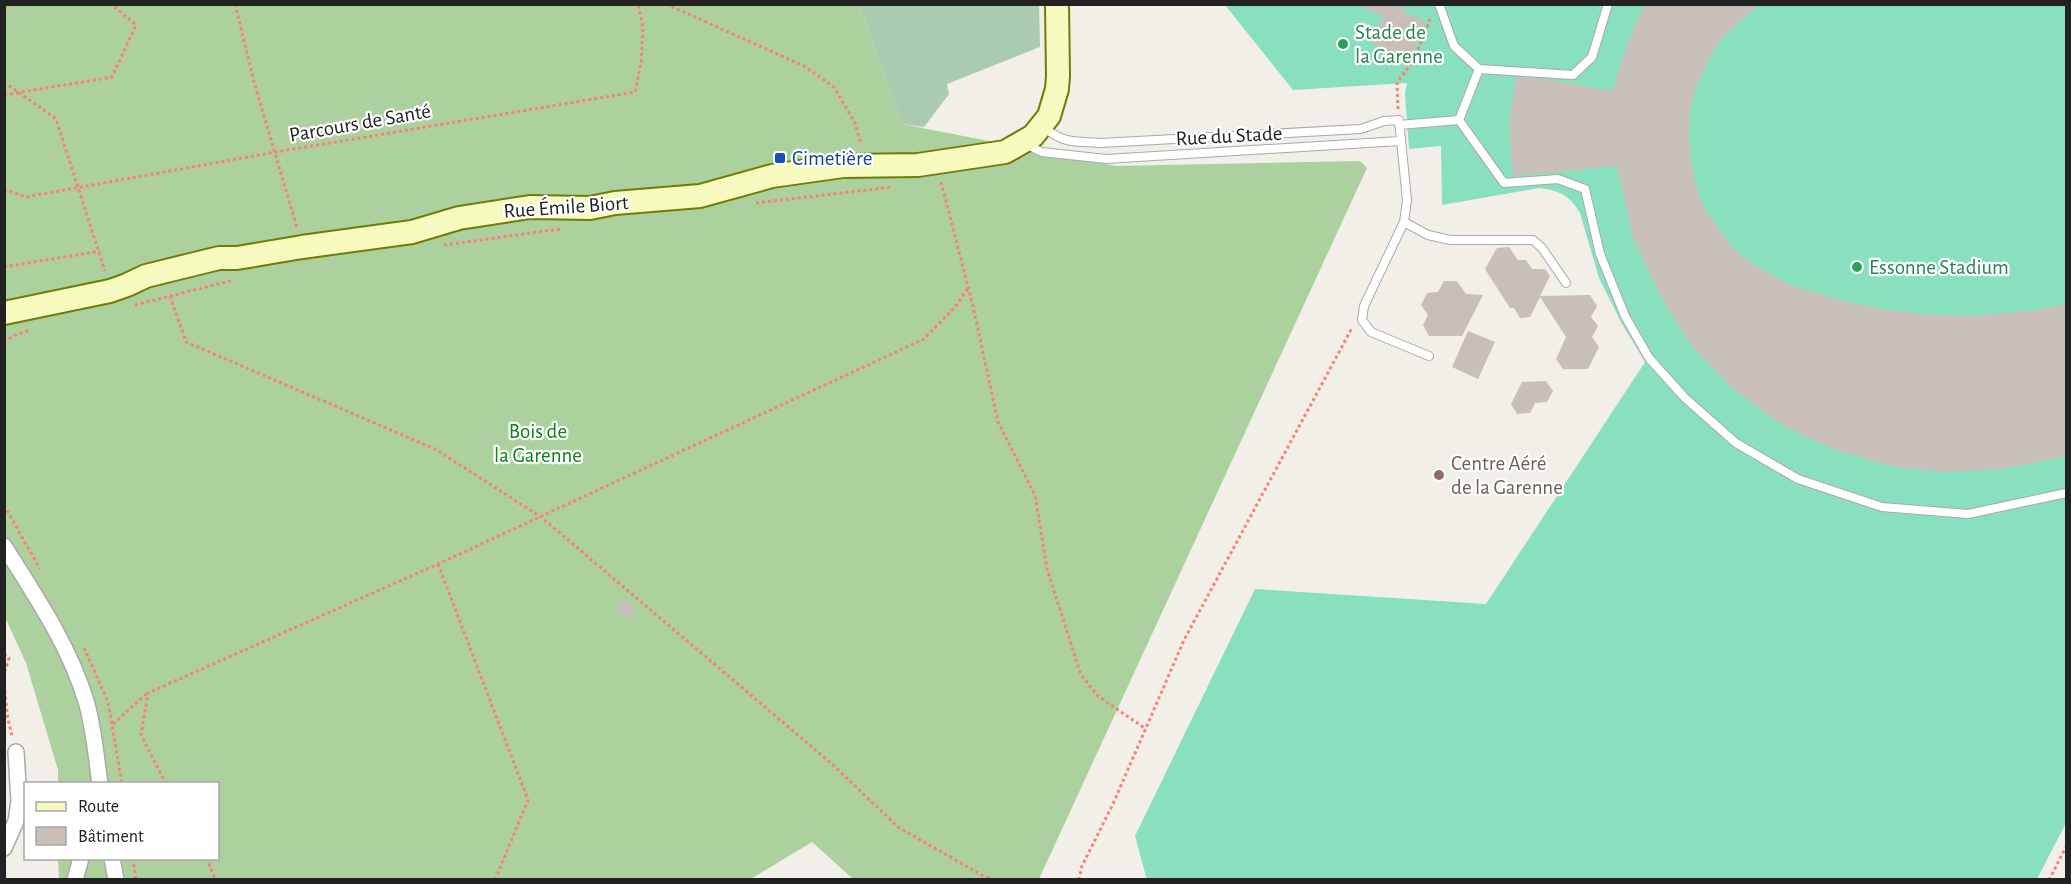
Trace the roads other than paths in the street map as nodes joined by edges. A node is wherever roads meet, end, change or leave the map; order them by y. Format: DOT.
graph roads {
  1 [pos="1057,4"];
  2 [pos="1439,4"];
  3 [pos="1608,4"];
  4 [pos="1479,69"];
  5 [pos="1459,120"];
  6 [pos="1045,121"];
  7 [pos="1399,122"];
  8 [pos="1400,141"];
  9 [pos="1024,143"];
  10 [pos="1404,222"];
  11 [pos="1566,283"];
  12 [pos="75,299"];
  13 [pos="4,313"];
  14 [pos="4,325"];
  15 [pos="1429,356"];
  16 [pos="2067,493"];
  17 [pos="4,546"];
  18 [pos="94,743"];
  19 [pos="16,752"];
  20 [pos="92,782"];
  21 [pos="100,782"];
  22 [pos="4,848"];
  23 [pos="80,860"];
  24 [pos="112,860"];
  25 [pos="75,879"];
  26 [pos="116,879"];
  1 -- 6 [label="street"];
  2 -- 4 [label="lane"];
  3 -- 4 [label="lane"];
  4 -- 5 [label="lane"];
  5 -- 7 [label="lane, Rue du Stade"];
  5 -- 16 [label="lane"];
  6 -- 7 [label="lane, Rue du Stade"];
  6 -- 9 [label="street, Rue Émile Biort"];
  7 -- 8 [label="lane"];
  8 -- 9 [label="lane, Rue du Stade"];
  8 -- 10 [label="lane"];
  9 -- 12 [label="street, Rue Émile Biort"];
  10 -- 11 [label="lane"];
  10 -- 15 [label="lane"];
  12 -- 13 [label="street, Rue Émile Biort"];
  12 -- 14 [label="street, Rue Émile Biort"];
  17 -- 18 [label="street"];
  18 -- 20 [label="street"];
  18 -- 21 [label="street"];
  19 -- 22 [label="street"];
  23 -- 25 [label="street"];
  24 -- 26 [label="street"];
}
